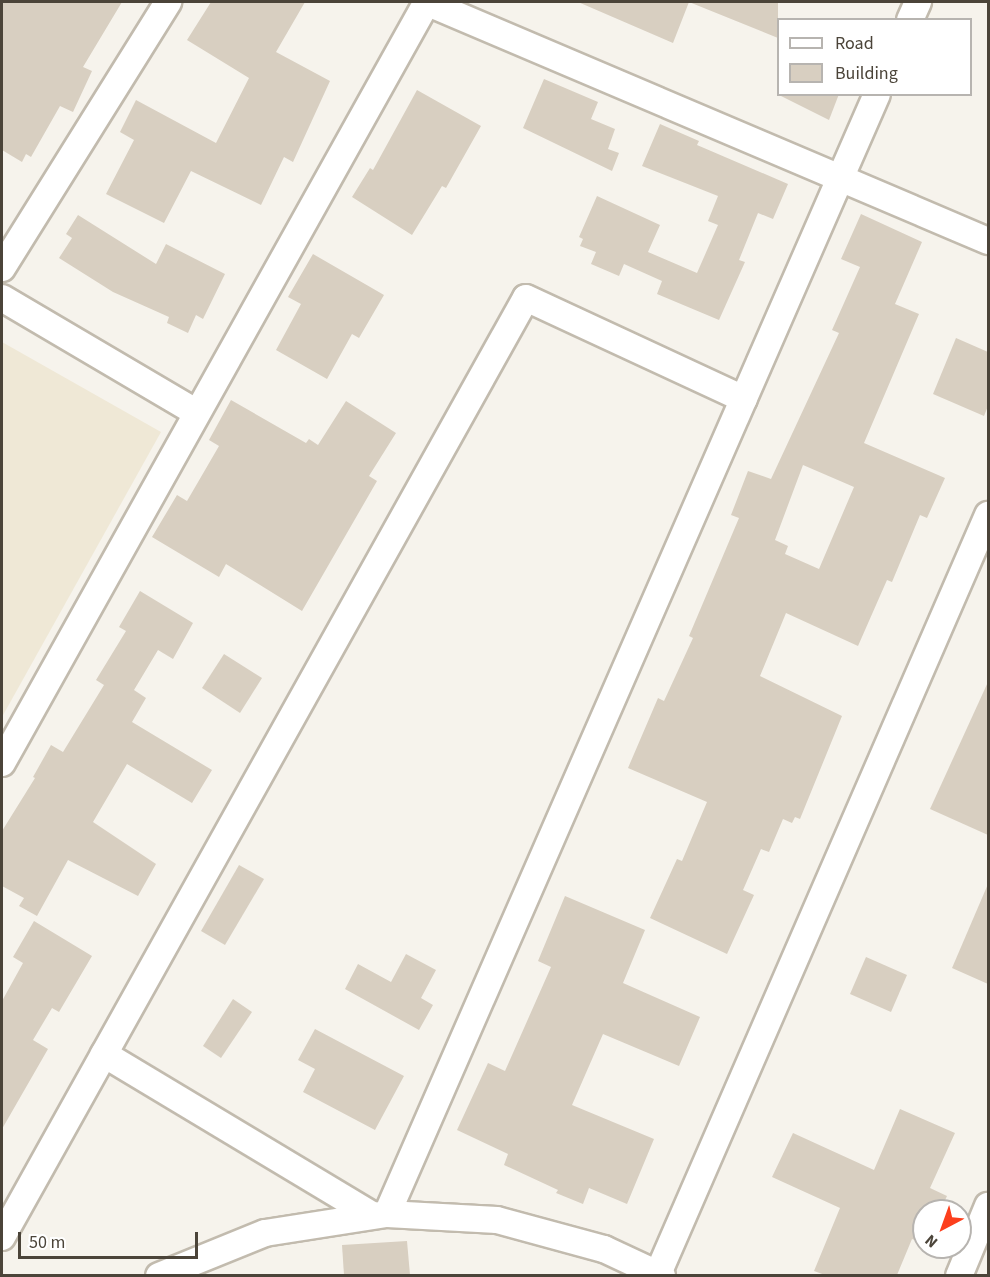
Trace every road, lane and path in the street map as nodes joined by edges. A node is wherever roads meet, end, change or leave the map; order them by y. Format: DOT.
graph roads {
  1 [pos="168,2"];
  2 [pos="426,2"];
  3 [pos="918,2"];
  4 [pos="911,18"];
  5 [pos="876,96"];
  6 [pos="841,178"];
  7 [pos="988,242"];
  8 [pos="2,268"];
  9 [pos="2,298"];
  10 [pos="744,399"];
  11 [pos="197,413"];
  12 [pos="988,515"];
  13 [pos="2,763"];
  14 [pos="104,1054"];
  15 [pos="988,1206"];
  16 [pos="379,1214"];
  17 [pos="2,1237"];
  18 [pos="159,1275"];
  19 [pos="659,1275"];
  20 [pos="958,1275"];
  1 -- 8 [label="street"];
  2 -- 6 [label="street"];
  2 -- 11 [label="street"];
  3 -- 4 [label="street"];
  5 -- 6 [label="street"];
  6 -- 7 [label="street"];
  6 -- 10 [label="street"];
  9 -- 11 [label="street"];
  10 -- 14 [label="street"];
  10 -- 16 [label="street"];
  11 -- 13 [label="street"];
  12 -- 19 [label="street"];
  14 -- 16 [label="street"];
  14 -- 17 [label="street"];
  15 -- 20 [label="street"];
  16 -- 18 [label="street"];
  16 -- 19 [label="street"];
}
